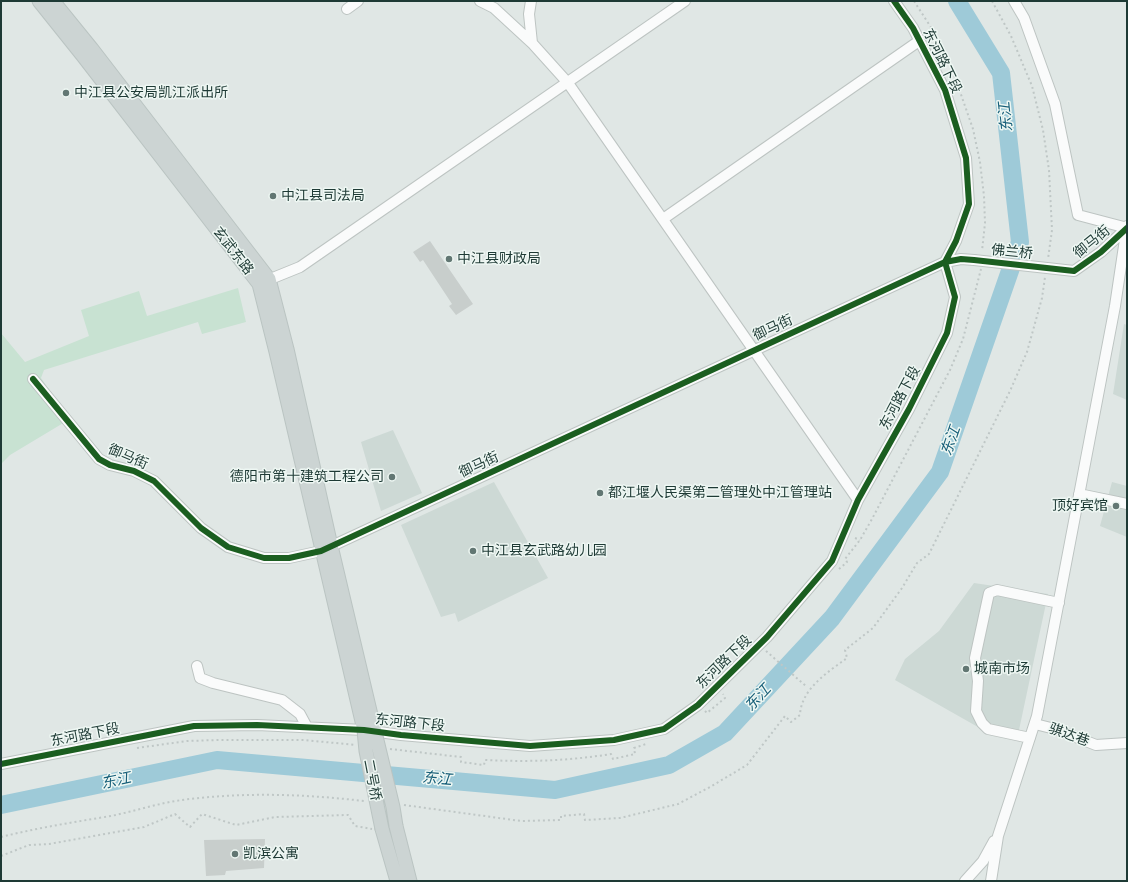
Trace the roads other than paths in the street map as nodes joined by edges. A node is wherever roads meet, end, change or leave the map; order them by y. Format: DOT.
graph roads {
  1 [pos="39,1"];
  2 [pos="53,1"];
  3 [pos="358,1"];
  4 [pos="480,1"];
  5 [pos="531,1"];
  6 [pos="685,1"];
  7 [pos="894,1"];
  8 [pos="1014,1"];
  9 [pos="347,9"];
  10 [pos="919,41"];
  11 [pos="532,43"];
  12 [pos="568,82"];
  13 [pos="663,219"];
  14 [pos="1127,227"];
  15 [pos="979,259"];
  16 [pos="945,262"];
  17 [pos="1047,268"];
  18 [pos="264,282"];
  19 [pos="754,350"];
  20 [pos="33,379"];
  21 [pos="1080,494"];
  22 [pos="858,500"];
  23 [pos="1127,504"];
  24 [pos="326,549"];
  25 [pos="1059,603"];
  26 [pos="197,666"];
  27 [pos="1035,724"];
  28 [pos="307,727"];
  29 [pos="369,731"];
  30 [pos="1030,738"];
  31 [pos="1127,744"];
  32 [pos="1,764"];
  33 [pos="998,836"];
  34 [pos="397,881"];
  35 [pos="410,881"];
  36 [pos="965,881"];
  37 [pos="991,881"];
  1 -- 18 [label="main road, 玄武东路"];
  2 -- 18 [label="main road, 玄武东路"];
  3 -- 9 [label="street"];
  4 -- 11 [label="street"];
  5 -- 11 [label="street"];
  6 -- 12 [label="street"];
  7 -- 10 [label="street, 东河路下段"];
  8 -- 14 [label="street"];
  10 -- 13 [label="street"];
  10 -- 16 [label="street, 东河路下段"];
  11 -- 12 [label="street"];
  12 -- 13 [label="street"];
  12 -- 18 [label="street"];
  13 -- 19 [label="street"];
  14 -- 17 [label="street, 御马街"];
  14 -- 21 [label="street"];
  15 -- 16 [label="street, 御马街"];
  15 -- 17 [label="street, 佛兰桥, bridge"];
  16 -- 19 [label="street, 御马街"];
  16 -- 22 [label="street, 东河路下段"];
  18 -- 24 [label="main road, 玄武东路"];
  19 -- 22 [label="street"];
  19 -- 24 [label="street, 御马街"];
  20 -- 24 [label="street, 御马街"];
  21 -- 23 [label="street"];
  21 -- 25 [label="street"];
  22 -- 29 [label="street, 东河路下段"];
  24 -- 29 [label="main road, 玄武东路"];
  25 -- 27 [label="street"];
  25 -- 30 [label="street"];
  26 -- 28 [label="street"];
  27 -- 30 [label="street"];
  27 -- 31 [label="street, 骐达巷"];
  28 -- 29 [label="street, 东河路下段"];
  28 -- 32 [label="street, 东河路下段"];
  29 -- 34 [label="main road, 二号桥, bridge"];
  29 -- 35 [label="main road, 二号桥, bridge"];
  30 -- 33 [label="street"];
  33 -- 36 [label="street"];
  33 -- 37 [label="street"];
}
